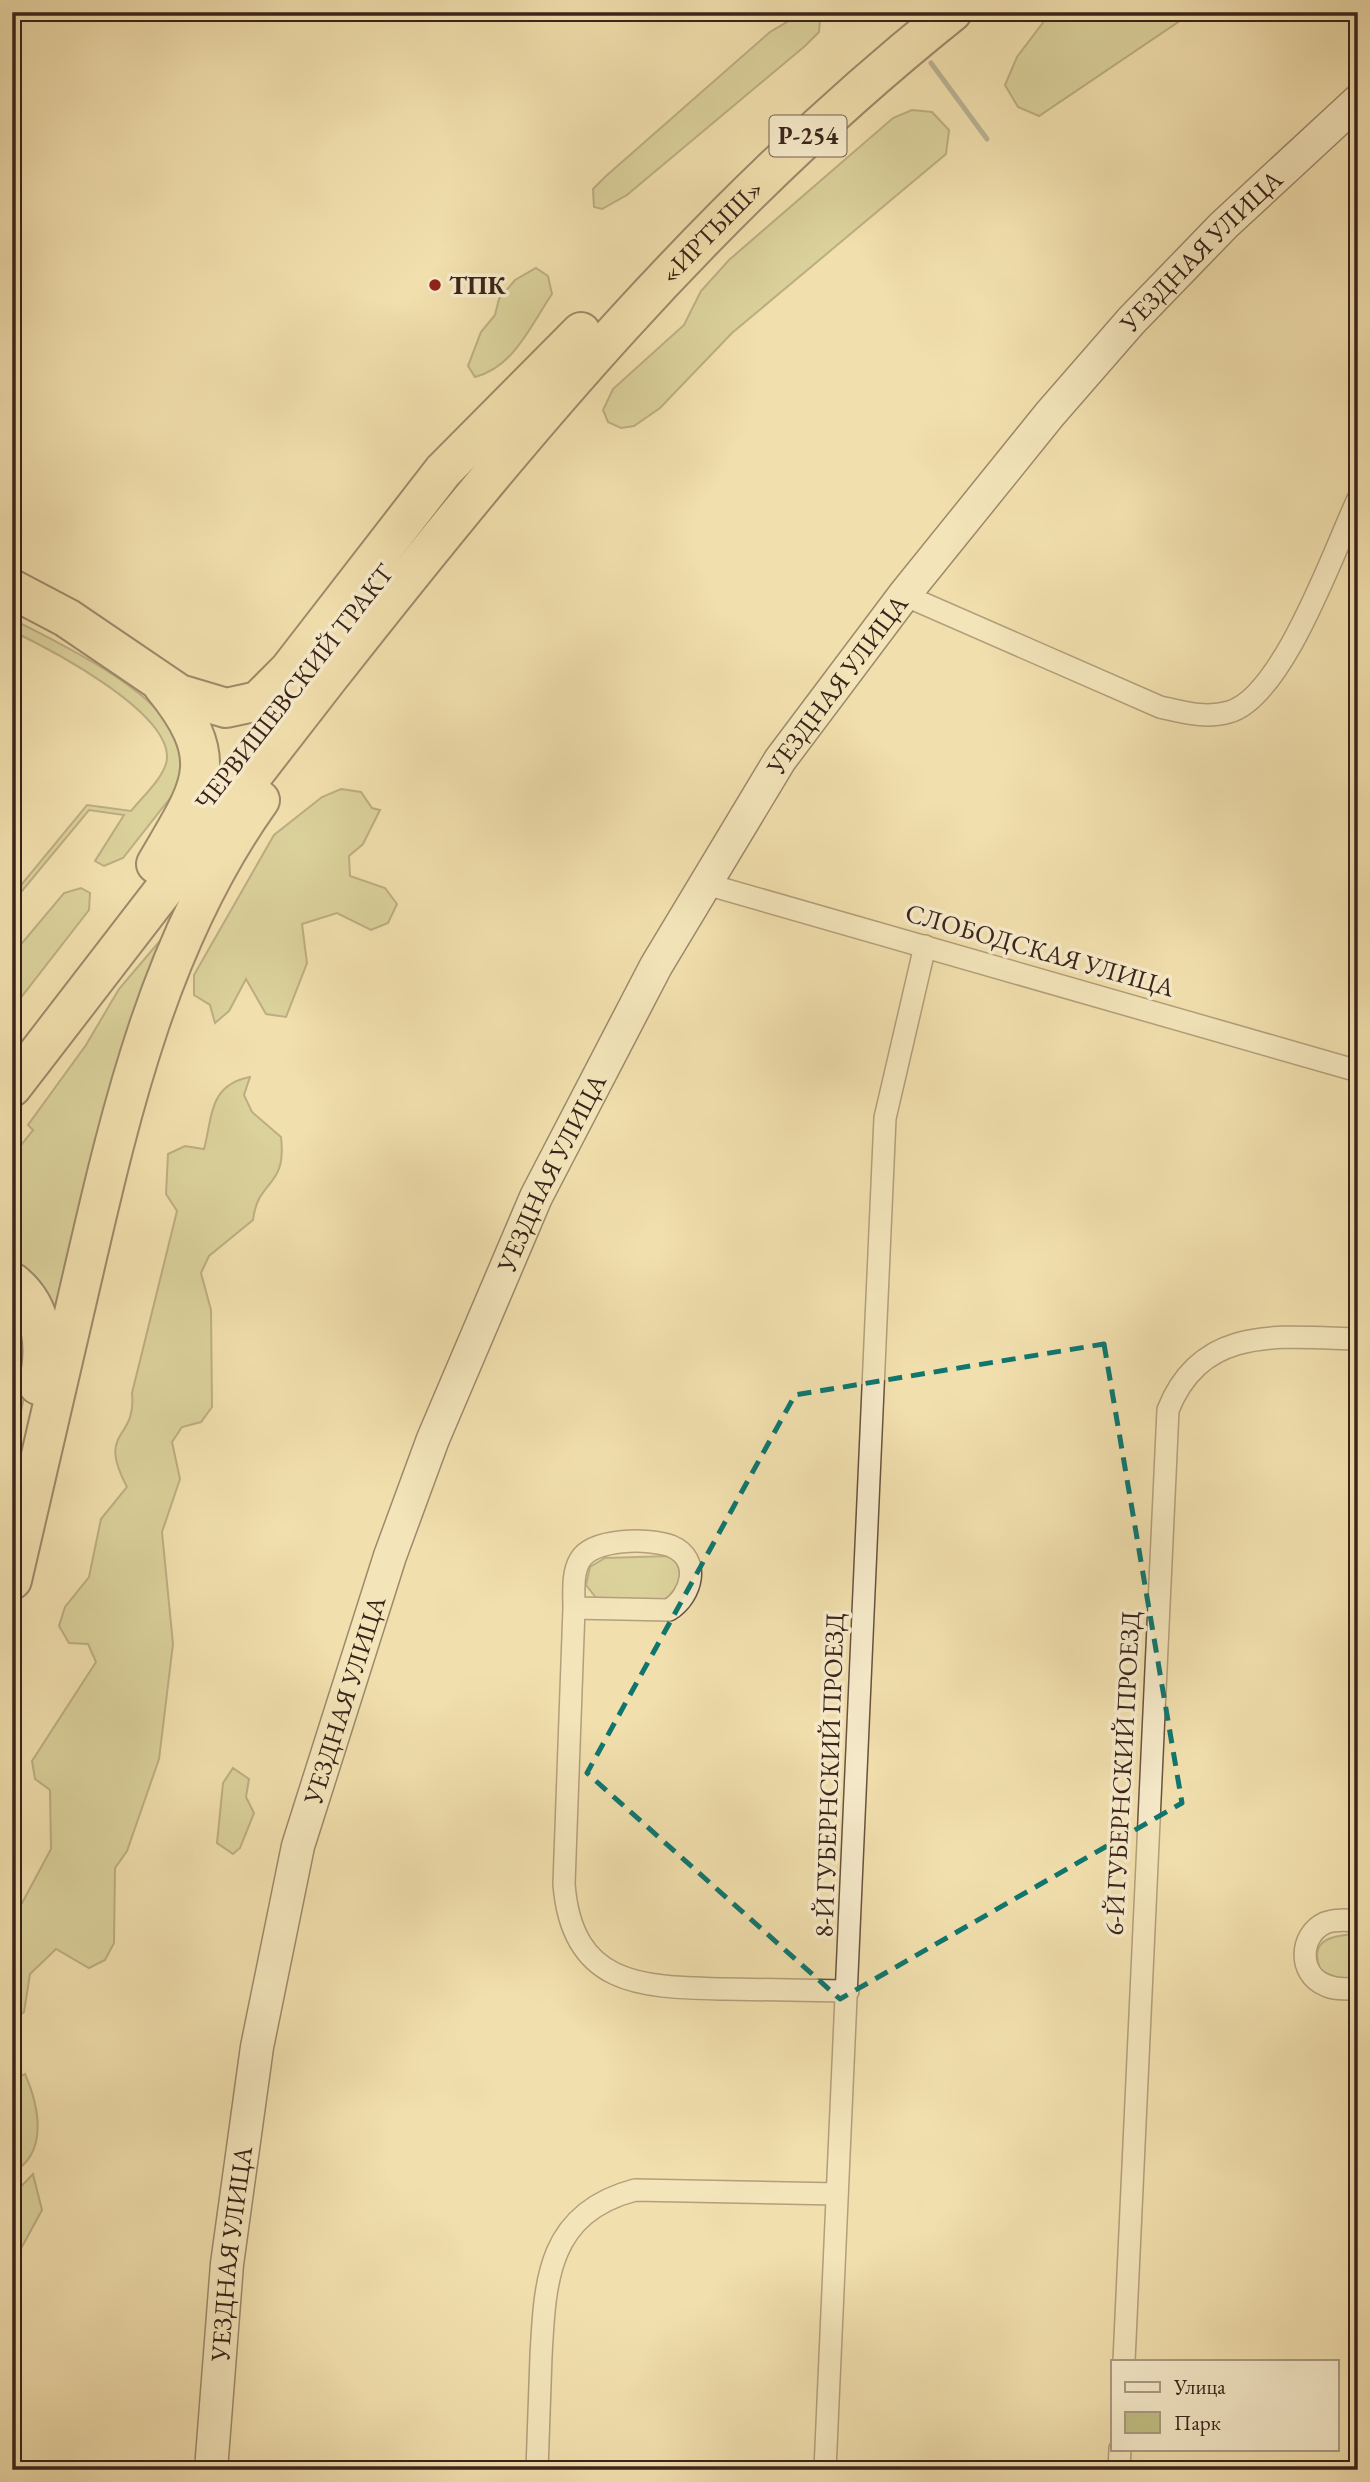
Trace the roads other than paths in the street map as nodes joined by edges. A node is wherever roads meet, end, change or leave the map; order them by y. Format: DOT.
graph roads {
  1 [pos="916,12"];
  2 [pos="952,12"];
  3 [pos="1358,101"];
  4 [pos="582,332"];
  5 [pos="547,407"];
  6 [pos="1358,499"];
  7 [pos="12,589"];
  8 [pos="904,595"];
  9 [pos="159,682"];
  10 [pos="156,864"];
  11 [pos="706,884"];
  12 [pos="925,946"];
  13 [pos="12,1046"];
  14 [pos="1358,1071"];
  15 [pos="12,1087"];
  16 [pos="12,1282"];
  17 [pos="1358,1339"];
  18 [pos="12,1496"];
  19 [pos="12,1580"];
  20 [pos="574,1608"];
  21 [pos="1358,1921"];
  22 [pos="1358,1989"];
  23 [pos="848,1991"];
  24 [pos="836,2194"];
  25 [pos="1124,2360"];
  26 [pos="1120,2450"];
  27 [pos="211,2470"];
  28 [pos="537,2470"];
  29 [pos="825,2470"];
  30 [pos="1119,2470"];
  1 -- 4 [label="highway, «ИРТЫШ» / Р-254"];
  2 -- 5 [label="highway, «ИРТЫШ» / Р-254"];
  3 -- 8 [label="street, УЕЗДНАЯ УЛИЦА"];
  4 -- 9 [label="highway"];
  4 -- 10 [label="highway, ЧЕРВИШЕВСКИЙ ТРАКТ"];
  5 -- 15 [label="highway, ЧЕРВИШЕВСКИЙ ТРАКТ"];
  5 -- 19 [label="highway"];
  6 -- 8 [label="street"];
  7 -- 9 [label="highway"];
  8 -- 11 [label="street, УЕЗДНАЯ УЛИЦА"];
  9 -- 10 [label="highway"];
  10 -- 13 [label="highway, ЧЕРВИШЕВСКИЙ ТРАКТ"];
  11 -- 12 [label="street, СЛОБОДСКАЯ УЛИЦА"];
  11 -- 27 [label="street, УЕЗДНАЯ УЛИЦА"];
  12 -- 14 [label="street, СЛОБОДСКАЯ УЛИЦА"];
  12 -- 23 [label="street, 8-Й ГУБЕРНСКИЙ ПРОЕЗД"];
  16 -- 18 [label="highway"];
  17 -- 25 [label="street, 6-Й ГУБЕРНСКИЙ ПРОЕЗД"];
  20 -- 20 [label="street"];
  20 -- 23 [label="street"];
  21 -- 22 [label="street"];
  23 -- 24 [label="street, 8-Й ГУБЕРНСКИЙ ПРОЕЗД"];
  24 -- 28 [label="street"];
  24 -- 29 [label="street, 8-Й ГУБЕРНСКИЙ ПРОЕЗД"];
  26 -- 30 [label="street"];
}
